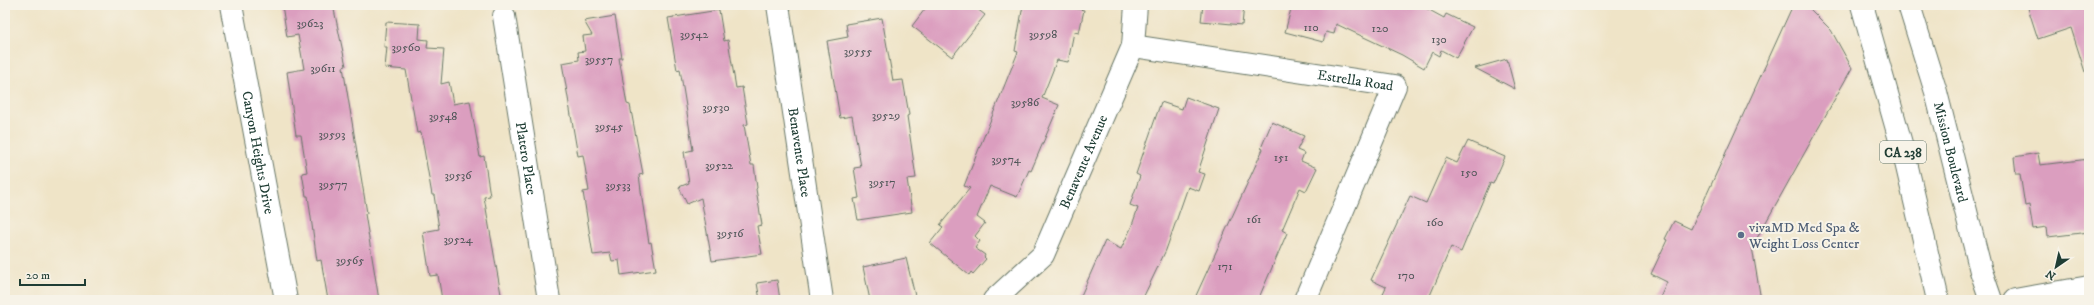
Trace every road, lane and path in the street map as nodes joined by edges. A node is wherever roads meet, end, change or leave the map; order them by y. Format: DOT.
graph roads {
  1 [pos="230,5"];
  2 [pos="778,5"];
  3 [pos="1136,5"];
  4 [pos="1862,5"];
  5 [pos="1909,5"];
  6 [pos="504,16"];
  7 [pos="1133,46"];
  8 [pos="2089,287"];
  9 [pos="286,300"];
  10 [pos="549,300"];
  11 [pos="822,300"];
  12 [pos="994,300"];
  13 [pos="1305,300"];
  14 [pos="1938,300"];
  15 [pos="1991,300"];
  16 [pos="2015,300"];
  1 -- 9 [label="street, Canyon Heights Drive"];
  2 -- 11 [label="street, Benavente Place"];
  3 -- 7 [label="street, Benavente Avenue"];
  4 -- 14 [label="street, CA 238"];
  5 -- 15 [label="street, Mission Boulevard"];
  6 -- 10 [label="street, Platero Place"];
  7 -- 12 [label="street, Benavente Avenue"];
  7 -- 13 [label="street, Estrella Road"];
  8 -- 16 [label="street"];
}
